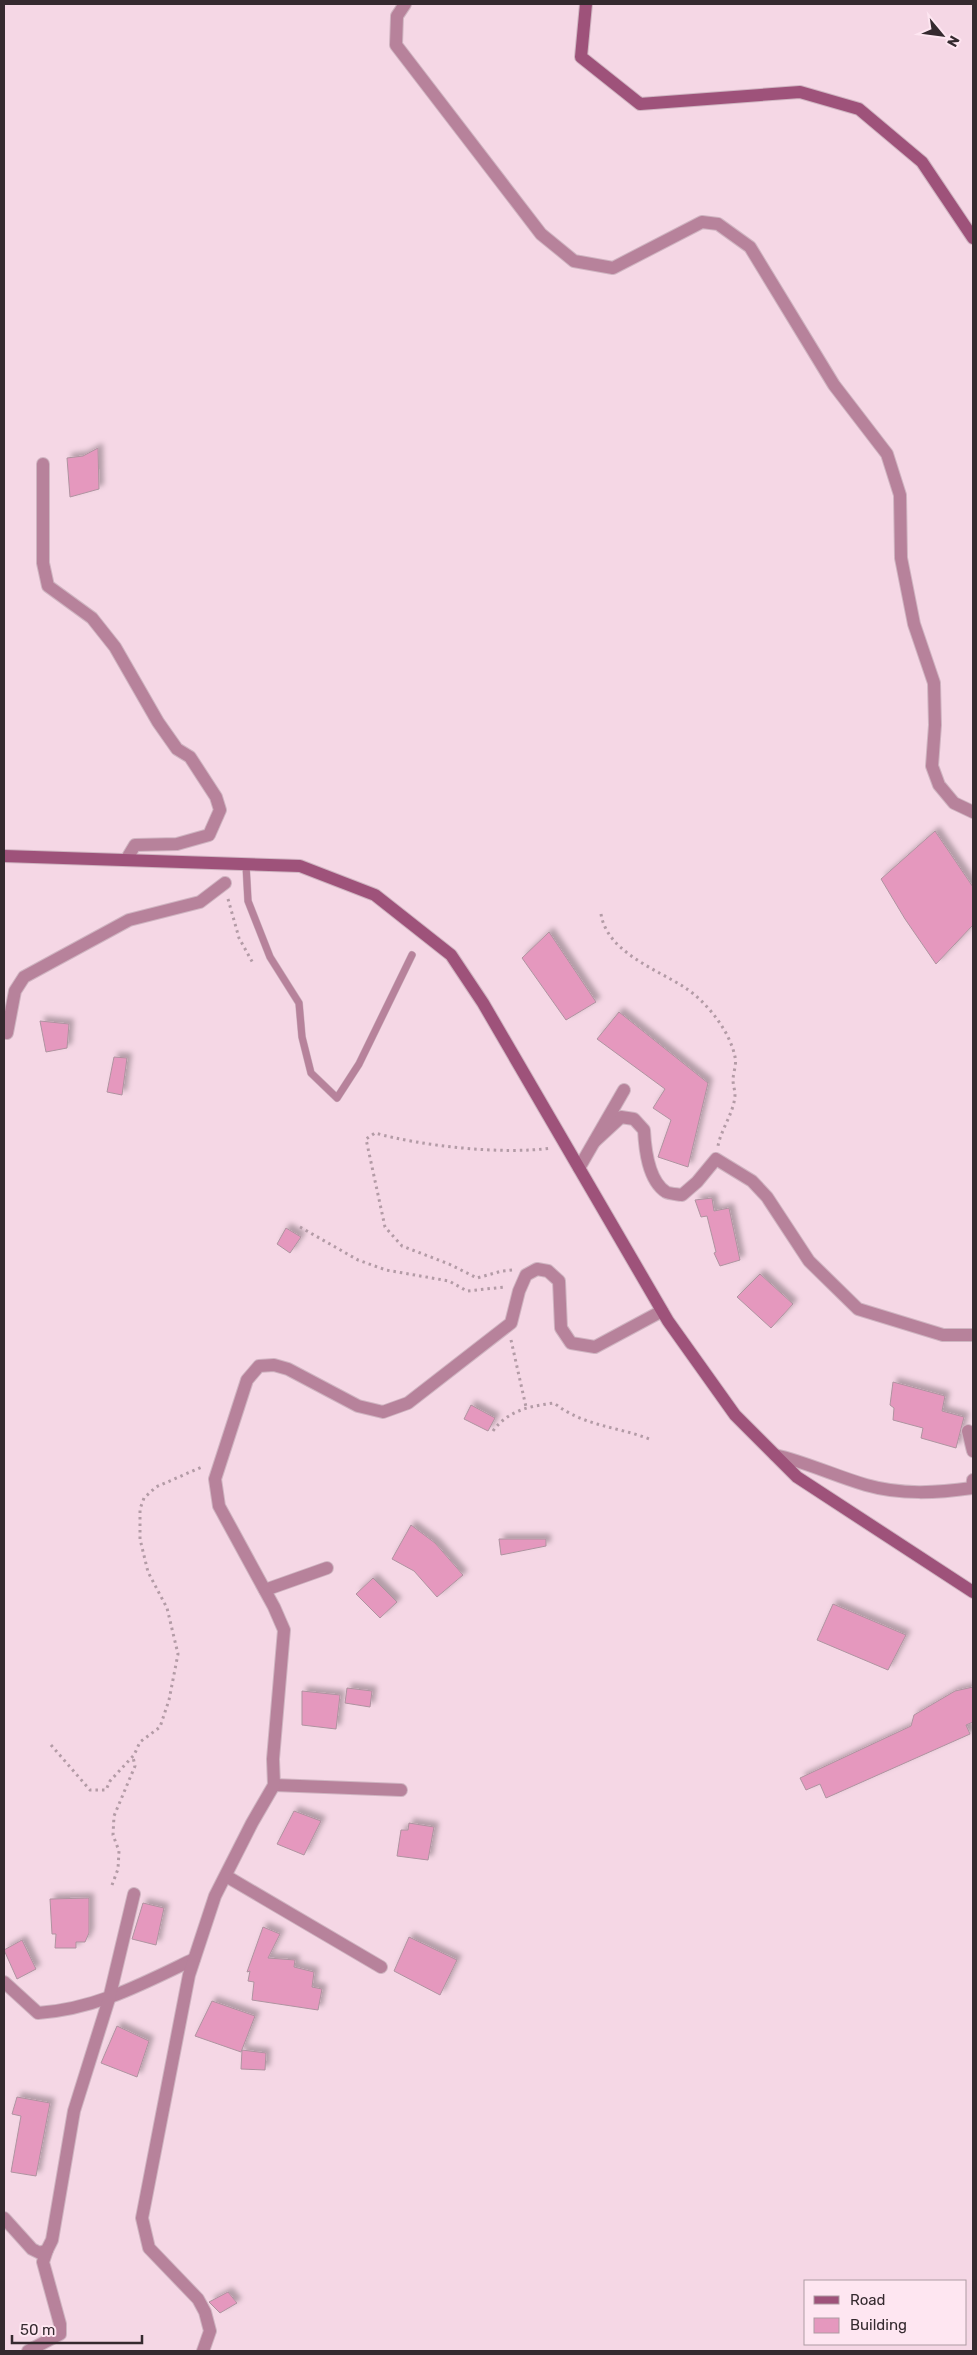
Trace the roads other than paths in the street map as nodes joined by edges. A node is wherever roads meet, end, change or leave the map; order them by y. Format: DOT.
graph roads {
  1 [pos="405,4"];
  2 [pos="586,4"];
  3 [pos="973,238"];
  4 [pos="43,464"];
  5 [pos="973,812"];
  6 [pos="4,856"];
  7 [pos="126,860"];
  8 [pos="246,864"];
  9 [pos="225,883"];
  10 [pos="412,955"];
  11 [pos="8,1032"];
  12 [pos="624,1090"];
  13 [pos="594,1141"];
  14 [pos="579,1168"];
  15 [pos="662,1311"];
  16 [pos="973,1336"];
  17 [pos="968,1432"];
  18 [pos="973,1451"];
  19 [pos="775,1455"];
  20 [pos="973,1480"];
  21 [pos="327,1568"];
  22 [pos="265,1590"];
  23 [pos="973,1592"];
  24 [pos="274,1785"];
  25 [pos="401,1790"];
  26 [pos="226,1876"];
  27 [pos="134,1894"];
  28 [pos="194,1959"];
  29 [pos="381,1967"];
  30 [pos="4,1982"];
  31 [pos="109,1999"];
  32 [pos="4,2218"];
  33 [pos="47,2250"];
  34 [pos="28,2351"];
  35 [pos="203,2351"];
  1 -- 5 [label="street"];
  2 -- 3 [label="main road"];
  4 -- 7 [label="street"];
  6 -- 7 [label="main road"];
  7 -- 8 [label="main road"];
  8 -- 10 [label="lane"];
  8 -- 14 [label="main road"];
  9 -- 11 [label="street"];
  12 -- 13 [label="street"];
  13 -- 14 [label="street"];
  13 -- 16 [label="street"];
  14 -- 15 [label="main road"];
  15 -- 19 [label="main road"];
  15 -- 22 [label="street"];
  17 -- 18 [label="street"];
  19 -- 20 [label="street"];
  19 -- 23 [label="main road"];
  21 -- 22 [label="street"];
  22 -- 24 [label="street"];
  24 -- 25 [label="street"];
  24 -- 26 [label="street"];
  26 -- 28 [label="street"];
  26 -- 29 [label="street"];
  27 -- 31 [label="street"];
  28 -- 31 [label="street"];
  28 -- 35 [label="street"];
  30 -- 31 [label="street"];
  31 -- 33 [label="street"];
  32 -- 33 [label="street"];
  33 -- 34 [label="street"];
}
